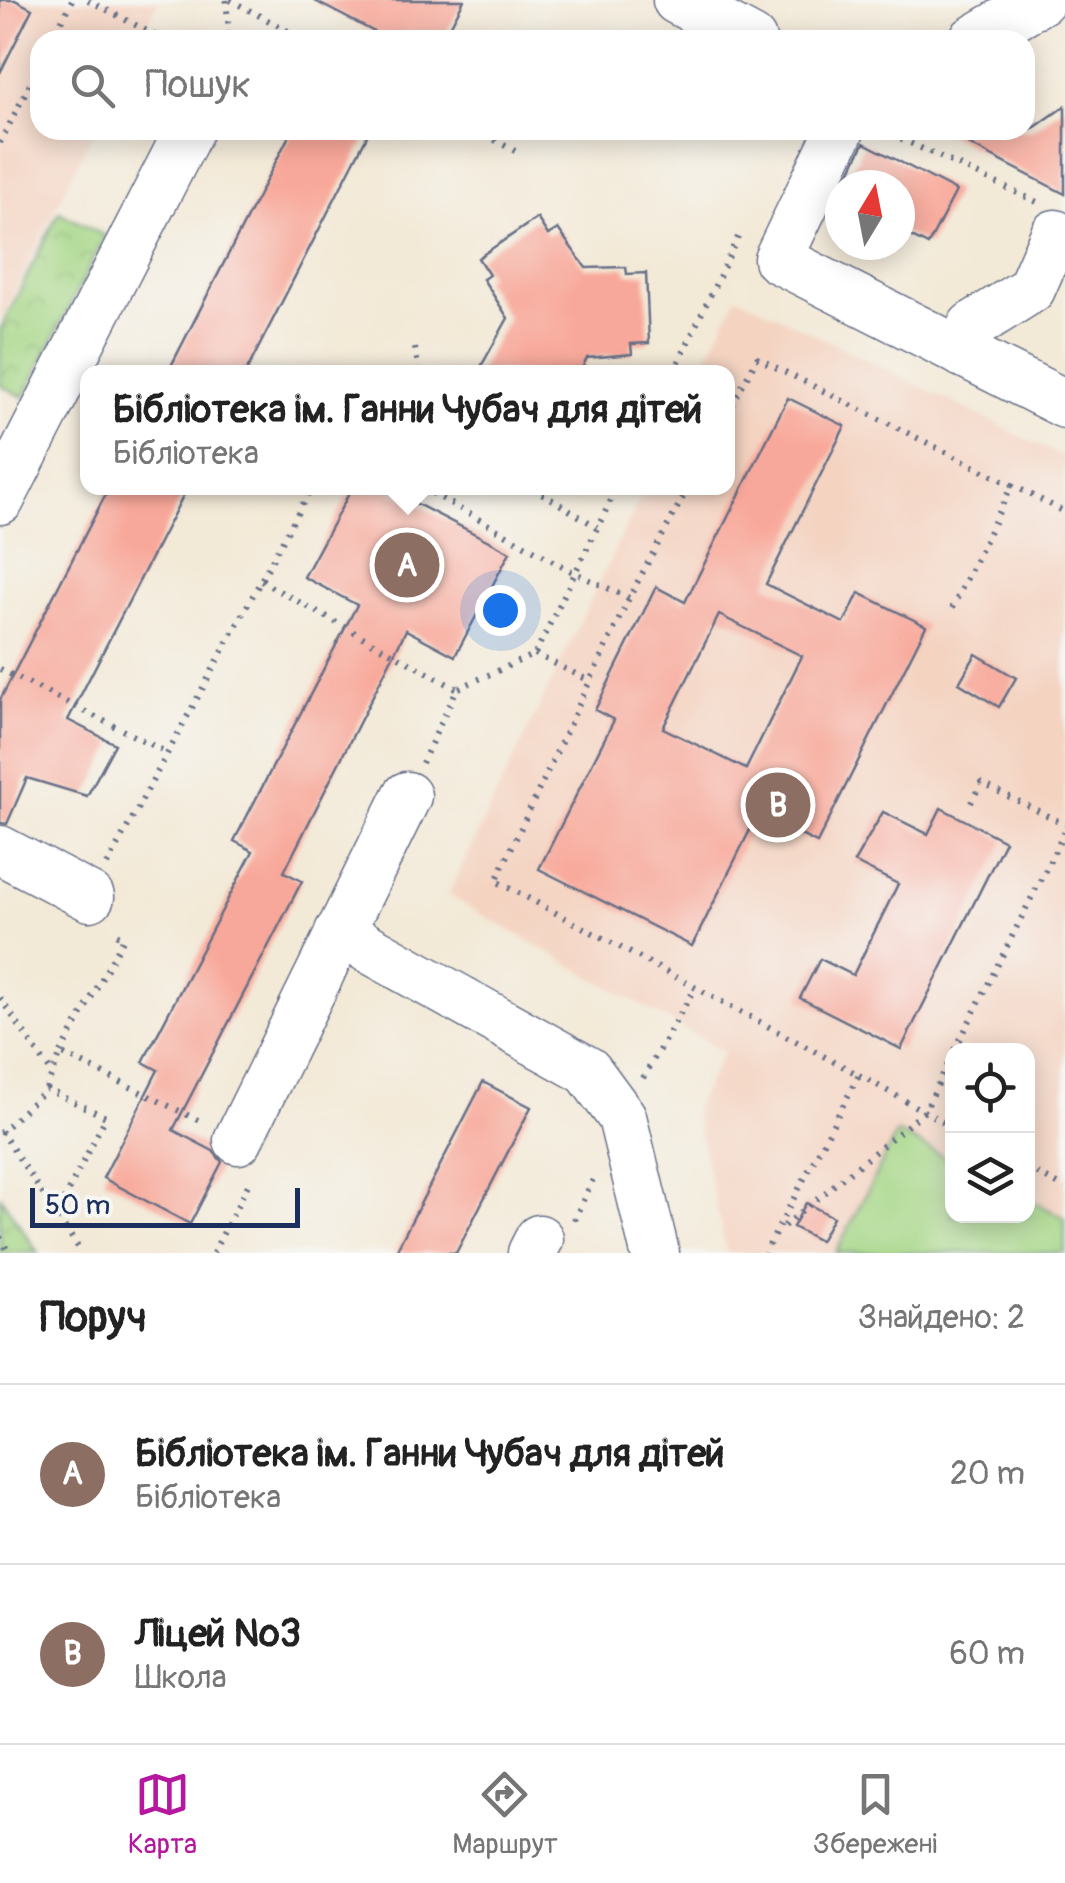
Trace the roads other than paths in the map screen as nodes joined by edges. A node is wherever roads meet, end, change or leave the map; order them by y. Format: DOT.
graph roads {
  1 [pos="676,0"];
  2 [pos="1041,0"];
  3 [pos="733,30"];
  4 [pos="990,30"];
  5 [pos="184,140"];
  6 [pos="835,140"];
  7 [pos="1052,220"];
  8 [pos="963,353"];
  9 [pos="1065,404"];
  10 [pos="0,500"];
  11 [pos="407,796"];
  12 [pos="0,850"];
  13 [pos="90,897"];
  14 [pos="339,932"];
  15 [pos="238,1140"];
  16 [pos="655,1253"];
  1 -- 3 [label="lane"];
  2 -- 4 [label="lane"];
  5 -- 10 [label="lane"];
  6 -- 8 [label="lane"];
  7 -- 8 [label="lane"];
  8 -- 9 [label="lane"];
  11 -- 14 [label="lane"];
  12 -- 13 [label="lane"];
  14 -- 15 [label="lane"];
  14 -- 16 [label="lane"];
}
